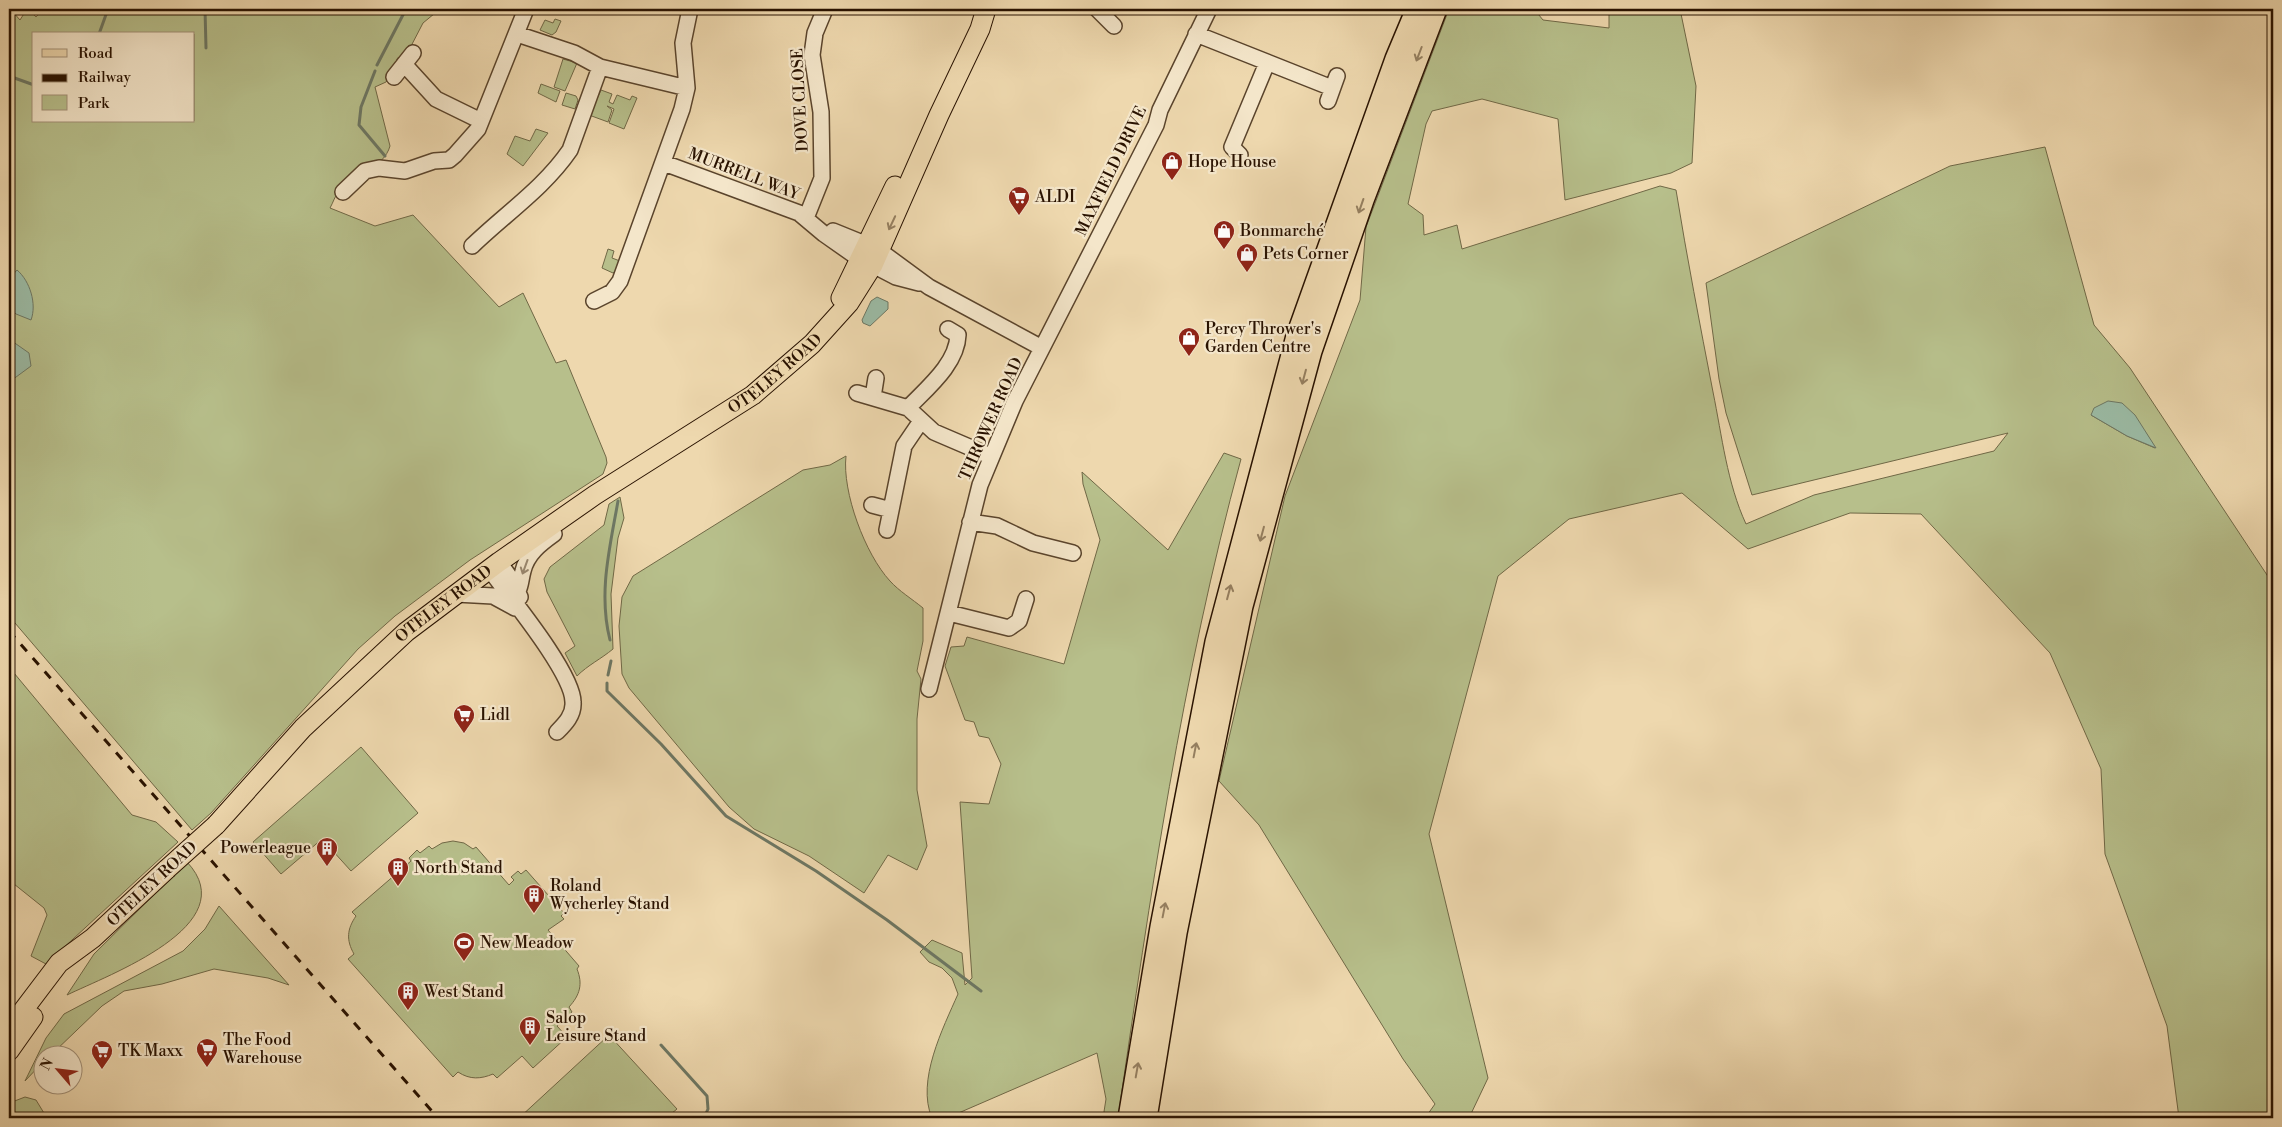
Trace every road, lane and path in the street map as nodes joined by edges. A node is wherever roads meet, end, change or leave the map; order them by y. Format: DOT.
graph roads {
  1 [pos="526,9"];
  2 [pos="690,9"];
  3 [pos="825,9"];
  4 [pos="986,9"];
  5 [pos="1209,9"];
  6 [pos="1417,9"];
  7 [pos="1436,9"];
  8 [pos="517,34"];
  9 [pos="1196,34"];
  10 [pos="1266,63"];
  11 [pos="600,67"];
  12 [pos="394,77"];
  13 [pos="687,88"];
  14 [pos="1333,88"];
  15 [pos="481,121"];
  16 [pos="1232,152"];
  17 [pos="664,163"];
  18 [pos="343,192"];
  19 [pos="808,220"];
  20 [pos="474,223"];
  21 [pos="484,234"];
  22 [pos="472,246"];
  23 [pos="870,255"];
  24 [pos="600,292"];
  25 [pos="958,332"];
  26 [pos="1042,348"];
  27 [pos="876,378"];
  28 [pos="857,393"];
  29 [pos="873,397"];
  30 [pos="908,408"];
  31 [pos="921,421"];
  32 [pos="990,456"];
  33 [pos="595,495"];
  34 [pos="872,505"];
  35 [pos="891,510"];
  36 [pos="970,522"];
  37 [pos="887,530"];
  38 [pos="1072,553"];
  39 [pos="494,566"];
  40 [pos="518,591"];
  41 [pos="456,594"];
  42 [pos="1026,599"];
  43 [pos="523,613"];
  44 [pos="949,613"];
  45 [pos="929,689"];
  46 [pos="557,732"];
  47 [pos="93,938"];
  48 [pos="9,1029"];
  49 [pos="9,1051"];
  50 [pos="1129,1118"];
  51 [pos="1146,1118"];
  1 -- 8 [label="street"];
  2 -- 13 [label="street, MURRELL WAY"];
  3 -- 19 [label="street, DOVE CLOSE"];
  4 -- 23 [label="main road, OTELEY ROAD"];
  5 -- 9 [label="street, MAXFIELD DRIVE"];
  50 -- 6 [label="highway, one-way"];
  7 -- 51 [label="highway, one-way"];
  8 -- 11 [label="street"];
  8 -- 15 [label="street"];
  9 -- 10 [label="street"];
  9 -- 26 [label="street, MAXFIELD DRIVE"];
  10 -- 14 [label="street"];
  10 -- 16 [label="street"];
  11 -- 13 [label="street"];
  11 -- 21 [label="street"];
  12 -- 15 [label="street"];
  13 -- 17 [label="street, MURRELL WAY"];
  15 -- 18 [label="street"];
  17 -- 19 [label="street, MURRELL WAY"];
  17 -- 24 [label="street, MURRELL WAY"];
  19 -- 23 [label="street, MURRELL WAY"];
  20 -- 21 [label="street"];
  21 -- 22 [label="street"];
  23 -- 26 [label="street, THROWER ROAD"];
  23 -- 33 [label="main road, OTELEY ROAD"];
  25 -- 30 [label="street"];
  26 -- 32 [label="street, THROWER ROAD"];
  27 -- 29 [label="street"];
  28 -- 29 [label="street"];
  29 -- 30 [label="street"];
  30 -- 31 [label="street"];
  31 -- 32 [label="street"];
  31 -- 35 [label="street"];
  32 -- 36 [label="street, THROWER ROAD"];
  33 -- 39 [label="main road, OTELEY ROAD"];
  33 -- 40 [label="street, one-way"];
  34 -- 35 [label="street"];
  35 -- 37 [label="street"];
  36 -- 38 [label="street"];
  36 -- 44 [label="street, THROWER ROAD"];
  39 -- 40 [label="street"];
  39 -- 41 [label="main road, OTELEY ROAD"];
  39 -- 43 [label="street"];
  40 -- 43 [label="street"];
  41 -- 43 [label="street"];
  41 -- 47 [label="main road, OTELEY ROAD, bridge"];
  42 -- 44 [label="street"];
  43 -- 46 [label="street"];
  44 -- 45 [label="street, THROWER ROAD"];
  47 -- 48 [label="main road, OTELEY ROAD"];
  47 -- 49 [label="main road, OTELEY ROAD"];
}
